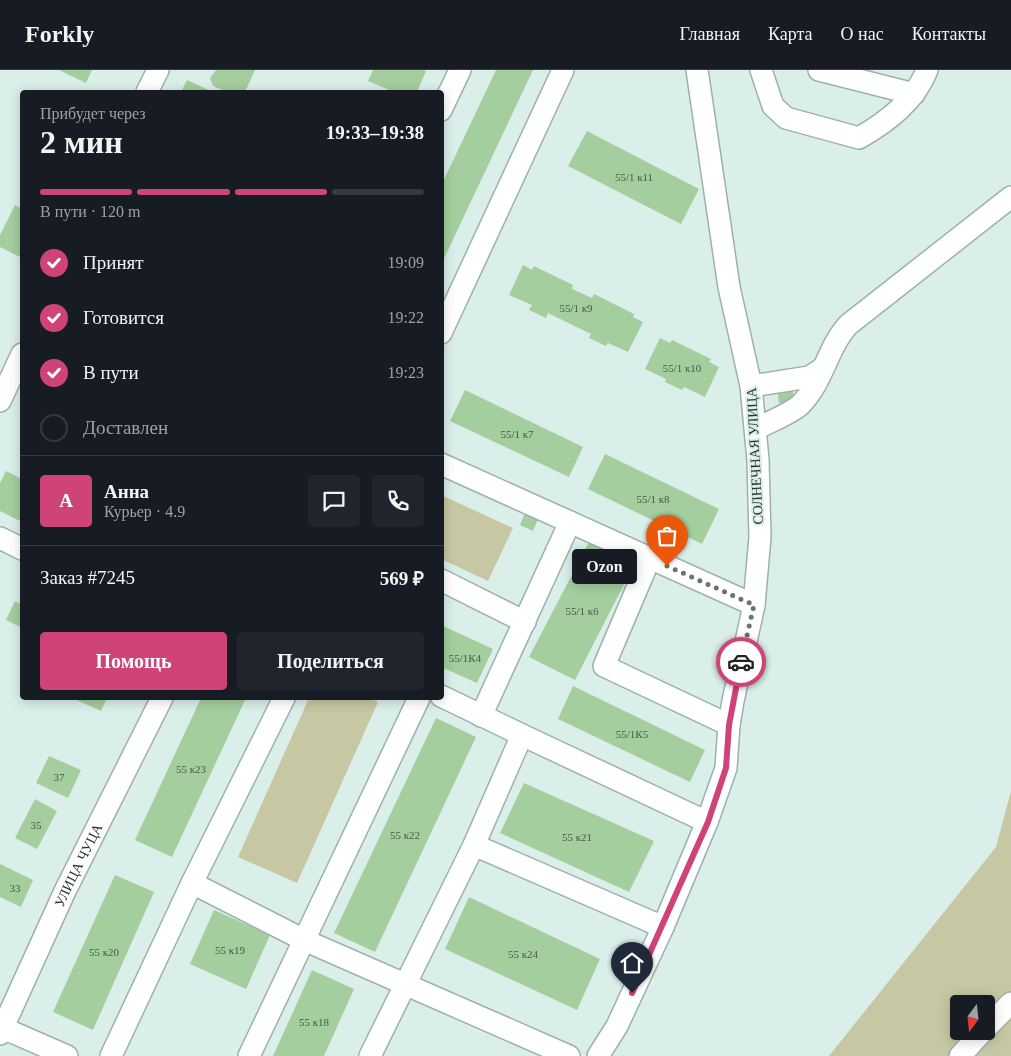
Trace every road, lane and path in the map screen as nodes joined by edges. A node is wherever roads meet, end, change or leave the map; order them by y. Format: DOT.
graph roads {
  1 [pos="158,70"];
  2 [pos="460,70"];
  3 [pos="563,70"];
  4 [pos="697,70"];
  5 [pos="761,70"];
  6 [pos="818,70"];
  7 [pos="927,70"];
  8 [pos="148,90"];
  9 [pos="914,94"];
  10 [pos="444,104"];
  11 [pos="1011,197"];
  12 [pos="444,327"];
  13 [pos="20,358"];
  14 [pos="823,368"];
  15 [pos="751,386"];
  16 [pos="0,402"];
  17 [pos="756,429"];
  18 [pos="444,465"];
  19 [pos="570,522"];
  20 [pos="0,538"];
  21 [pos="20,548"];
  22 [pos="650,558"];
  23 [pos="444,582"];
  24 [pos="754,605"];
  25 [pos="525,622"];
  26 [pos="444,698"];
  27 [pos="161,700"];
  28 [pos="283,700"];
  29 [pos="418,700"];
  30 [pos="481,716"];
  31 [pos="729,725"];
  32 [pos="522,735"];
  33 [pos="708,822"];
  34 [pos="474,845"];
  35 [pos="192,883"];
  36 [pos="663,927"];
  37 [pos="304,940"];
  38 [pos="405,984"];
  39 [pos="1011,1003"];
  40 [pos="995,1019"];
  41 [pos="1,1031"];
  42 [pos="975,1040"];
  43 [pos="67,1056"];
  44 [pos="110,1056"];
  45 [pos="249,1056"];
  46 [pos="370,1056"];
  47 [pos="569,1056"];
  48 [pos="598,1056"];
  49 [pos="960,1056"];
  1 -- 8 [label="street"];
  2 -- 10 [label="street"];
  3 -- 12 [label="street"];
  4 -- 15 [label="street, СОЛНЕЧНАЯ УЛИЦА"];
  5 -- 9 [label="street"];
  6 -- 9 [label="street"];
  7 -- 9 [label="street"];
  11 -- 14 [label="street"];
  13 -- 16 [label="street"];
  14 -- 15 [label="street"];
  14 -- 17 [label="street"];
  15 -- 17 [label="street, СОЛНЕЧНАЯ УЛИЦА"];
  17 -- 24 [label="street, СОЛНЕЧНАЯ УЛИЦА"];
  18 -- 19 [label="street"];
  19 -- 22 [label="street"];
  19 -- 25 [label="street"];
  20 -- 21 [label="street"];
  22 -- 24 [label="street"];
  22 -- 31 [label="street"];
  23 -- 25 [label="street"];
  24 -- 31 [label="street, СОЛНЕЧНАЯ УЛИЦА"];
  25 -- 30 [label="street"];
  26 -- 30 [label="street"];
  27 -- 41 [label="street, УЛИЦА ЧУЦА"];
  28 -- 35 [label="street"];
  29 -- 37 [label="street"];
  30 -- 32 [label="street"];
  31 -- 33 [label="street, СОЛНЕЧНАЯ УЛИЦА"];
  32 -- 33 [label="street"];
  32 -- 34 [label="street"];
  33 -- 36 [label="street, СОЛНЕЧНАЯ УЛИЦА"];
  34 -- 36 [label="street"];
  34 -- 38 [label="street"];
  35 -- 37 [label="street"];
  35 -- 44 [label="street"];
  36 -- 48 [label="street, СОЛНЕЧНАЯ УЛИЦА"];
  37 -- 38 [label="street"];
  37 -- 45 [label="street"];
  38 -- 46 [label="street"];
  38 -- 47 [label="street"];
  39 -- 40 [label="street"];
  41 -- 43 [label="street"];
  42 -- 49 [label="street"];
}
